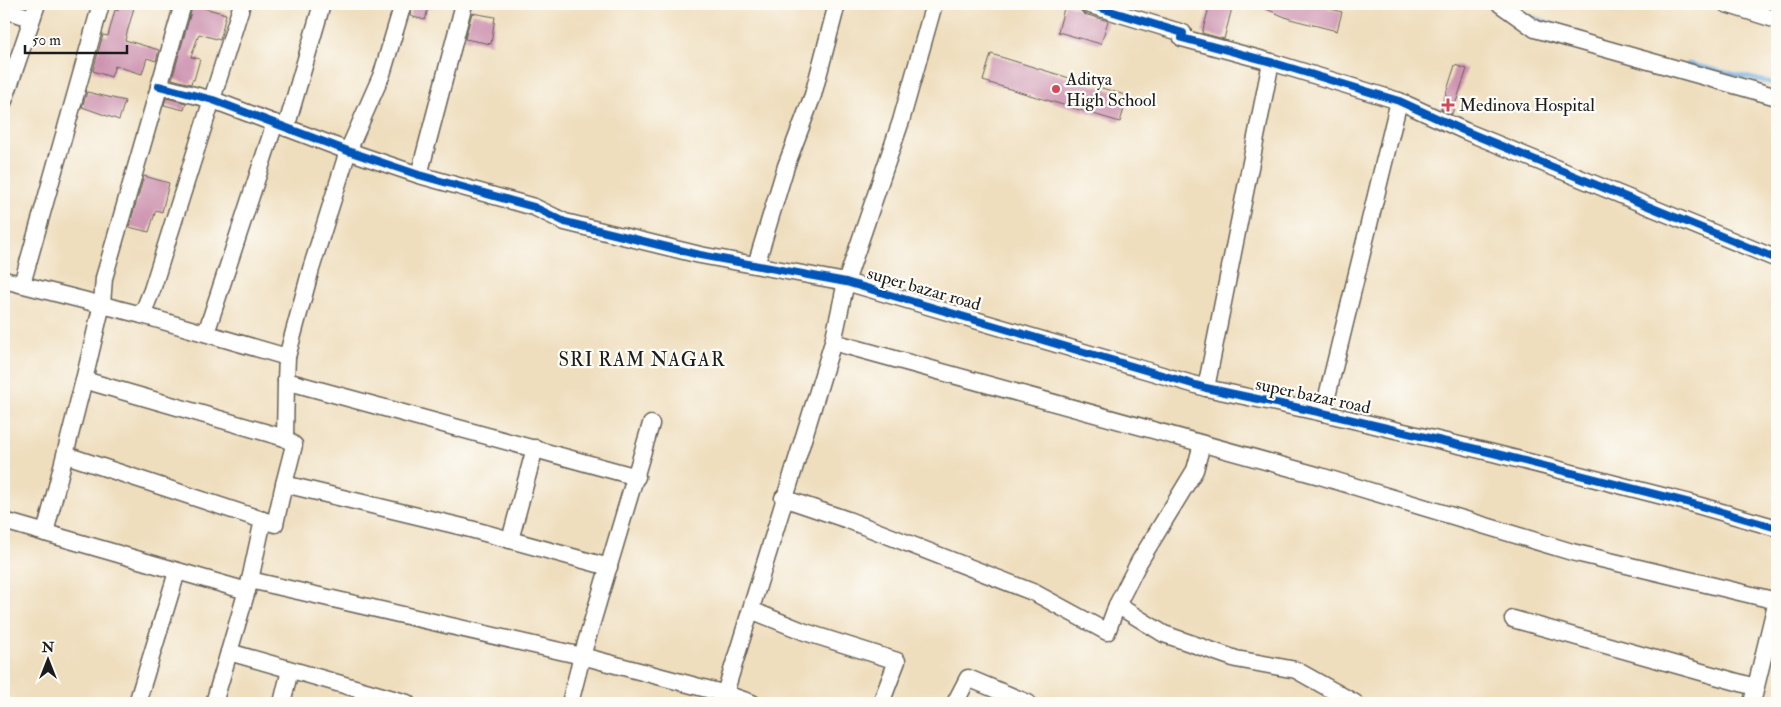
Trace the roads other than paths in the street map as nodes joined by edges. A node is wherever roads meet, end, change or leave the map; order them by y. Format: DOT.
graph roads {
  1 [pos="101,4"];
  2 [pos="183,4"];
  3 [pos="242,4"];
  4 [pos="322,4"];
  5 [pos="403,4"];
  6 [pos="464,4"];
  7 [pos="837,4"];
  8 [pos="934,4"];
  9 [pos="1087,4"];
  10 [pos="1726,4"];
  11 [pos="1510,6"];
  12 [pos="4,10"];
  13 [pos="35,11"];
  14 [pos="1777,20"];
  15 [pos="1271,62"];
  16 [pos="159,86"];
  17 [pos="1777,97"];
  18 [pos="213,100"];
  19 [pos="4,101"];
  20 [pos="1399,102"];
  21 [pos="280,125"];
  22 [pos="348,151"];
  23 [pos="419,175"];
  24 [pos="1777,259"];
  25 [pos="756,265"];
  26 [pos="4,280"];
  27 [pos="846,282"];
  28 [pos="22,284"];
  29 [pos="102,304"];
  30 [pos="142,315"];
  31 [pos="206,333"];
  32 [pos="833,342"];
  33 [pos="287,357"];
  34 [pos="84,380"];
  35 [pos="286,381"];
  36 [pos="1206,388"];
  37 [pos="1324,413"];
  38 [pos="651,424"];
  39 [pos="285,438"];
  40 [pos="1202,444"];
  41 [pos="535,448"];
  42 [pos="66,455"];
  43 [pos="637,477"];
  44 [pos="284,484"];
  45 [pos="784,498"];
  46 [pos="4,520"];
  47 [pos="264,520"];
  48 [pos="1777,528"];
  49 [pos="45,532"];
  50 [pos="510,540"];
  51 [pos="609,567"];
  52 [pos="177,572"];
  53 [pos="249,586"];
  54 [pos="1777,601"];
  55 [pos="1117,605"];
  56 [pos="751,610"];
  57 [pos="1513,619"];
  58 [pos="229,652"];
  59 [pos="582,656"];
  60 [pos="290,670"];
  61 [pos="1755,687"];
  62 [pos="724,699"];
  63 [pos="137,703"];
  64 [pos="214,703"];
  65 [pos="282,703"];
  66 [pos="407,703"];
  67 [pos="570,703"];
  68 [pos="752,703"];
  69 [pos="881,703"];
  70 [pos="956,703"];
  71 [pos="1028,703"];
  72 [pos="1355,703"];
  73 [pos="1752,703"];
  1 -- 28 [label="street"];
  2 -- 16 [label="street"];
  3 -- 18 [label="street"];
  4 -- 21 [label="street"];
  5 -- 22 [label="street"];
  6 -- 23 [label="street"];
  7 -- 25 [label="street"];
  8 -- 27 [label="street"];
  9 -- 15 [label="street"];
  10 -- 14 [label="street"];
  11 -- 17 [label="street"];
  12 -- 13 [label="street"];
  13 -- 19 [label="street"];
  15 -- 20 [label="street"];
  15 -- 36 [label="street"];
  16 -- 18 [label="street, super bazar road"];
  16 -- 29 [label="street"];
  18 -- 21 [label="street, super bazar road"];
  18 -- 30 [label="street"];
  20 -- 24 [label="street"];
  20 -- 37 [label="street"];
  21 -- 22 [label="street, super bazar road"];
  21 -- 31 [label="street"];
  22 -- 23 [label="street, super bazar road"];
  22 -- 33 [label="street"];
  23 -- 25 [label="street, super bazar road"];
  25 -- 27 [label="street, super bazar road"];
  26 -- 28 [label="street"];
  27 -- 32 [label="street"];
  27 -- 36 [label="street, super bazar road"];
  28 -- 29 [label="street"];
  29 -- 30 [label="street"];
  29 -- 34 [label="street"];
  30 -- 31 [label="street"];
  31 -- 33 [label="street"];
  32 -- 40 [label="street"];
  32 -- 45 [label="street"];
  33 -- 35 [label="street"];
  34 -- 39 [label="street"];
  34 -- 42 [label="street"];
  35 -- 39 [label="street"];
  35 -- 41 [label="street"];
  36 -- 37 [label="street, super bazar road"];
  37 -- 48 [label="street, super bazar road"];
  38 -- 43 [label="street"];
  39 -- 44 [label="street"];
  40 -- 54 [label="street"];
  40 -- 55 [label="street"];
  41 -- 43 [label="street"];
  41 -- 50 [label="street"];
  42 -- 47 [label="street"];
  42 -- 49 [label="street"];
  43 -- 51 [label="street"];
  44 -- 47 [label="street"];
  44 -- 50 [label="street"];
  45 -- 55 [label="street"];
  45 -- 56 [label="street"];
  46 -- 49 [label="street"];
  47 -- 53 [label="street"];
  49 -- 52 [label="street"];
  50 -- 51 [label="street"];
  51 -- 59 [label="street"];
  52 -- 53 [label="street"];
  52 -- 63 [label="street"];
  53 -- 58 [label="street"];
  53 -- 59 [label="street"];
  54 -- 61 [label="street"];
  55 -- 72 [label="street"];
  56 -- 62 [label="street"];
  56 -- 69 [label="street"];
  57 -- 61 [label="street"];
  58 -- 60 [label="street"];
  58 -- 64 [label="street"];
  59 -- 62 [label="street"];
  59 -- 67 [label="street"];
  60 -- 65 [label="street"];
  60 -- 66 [label="street"];
  61 -- 73 [label="street"];
  62 -- 68 [label="street"];
  70 -- 71 [label="street"];
}
